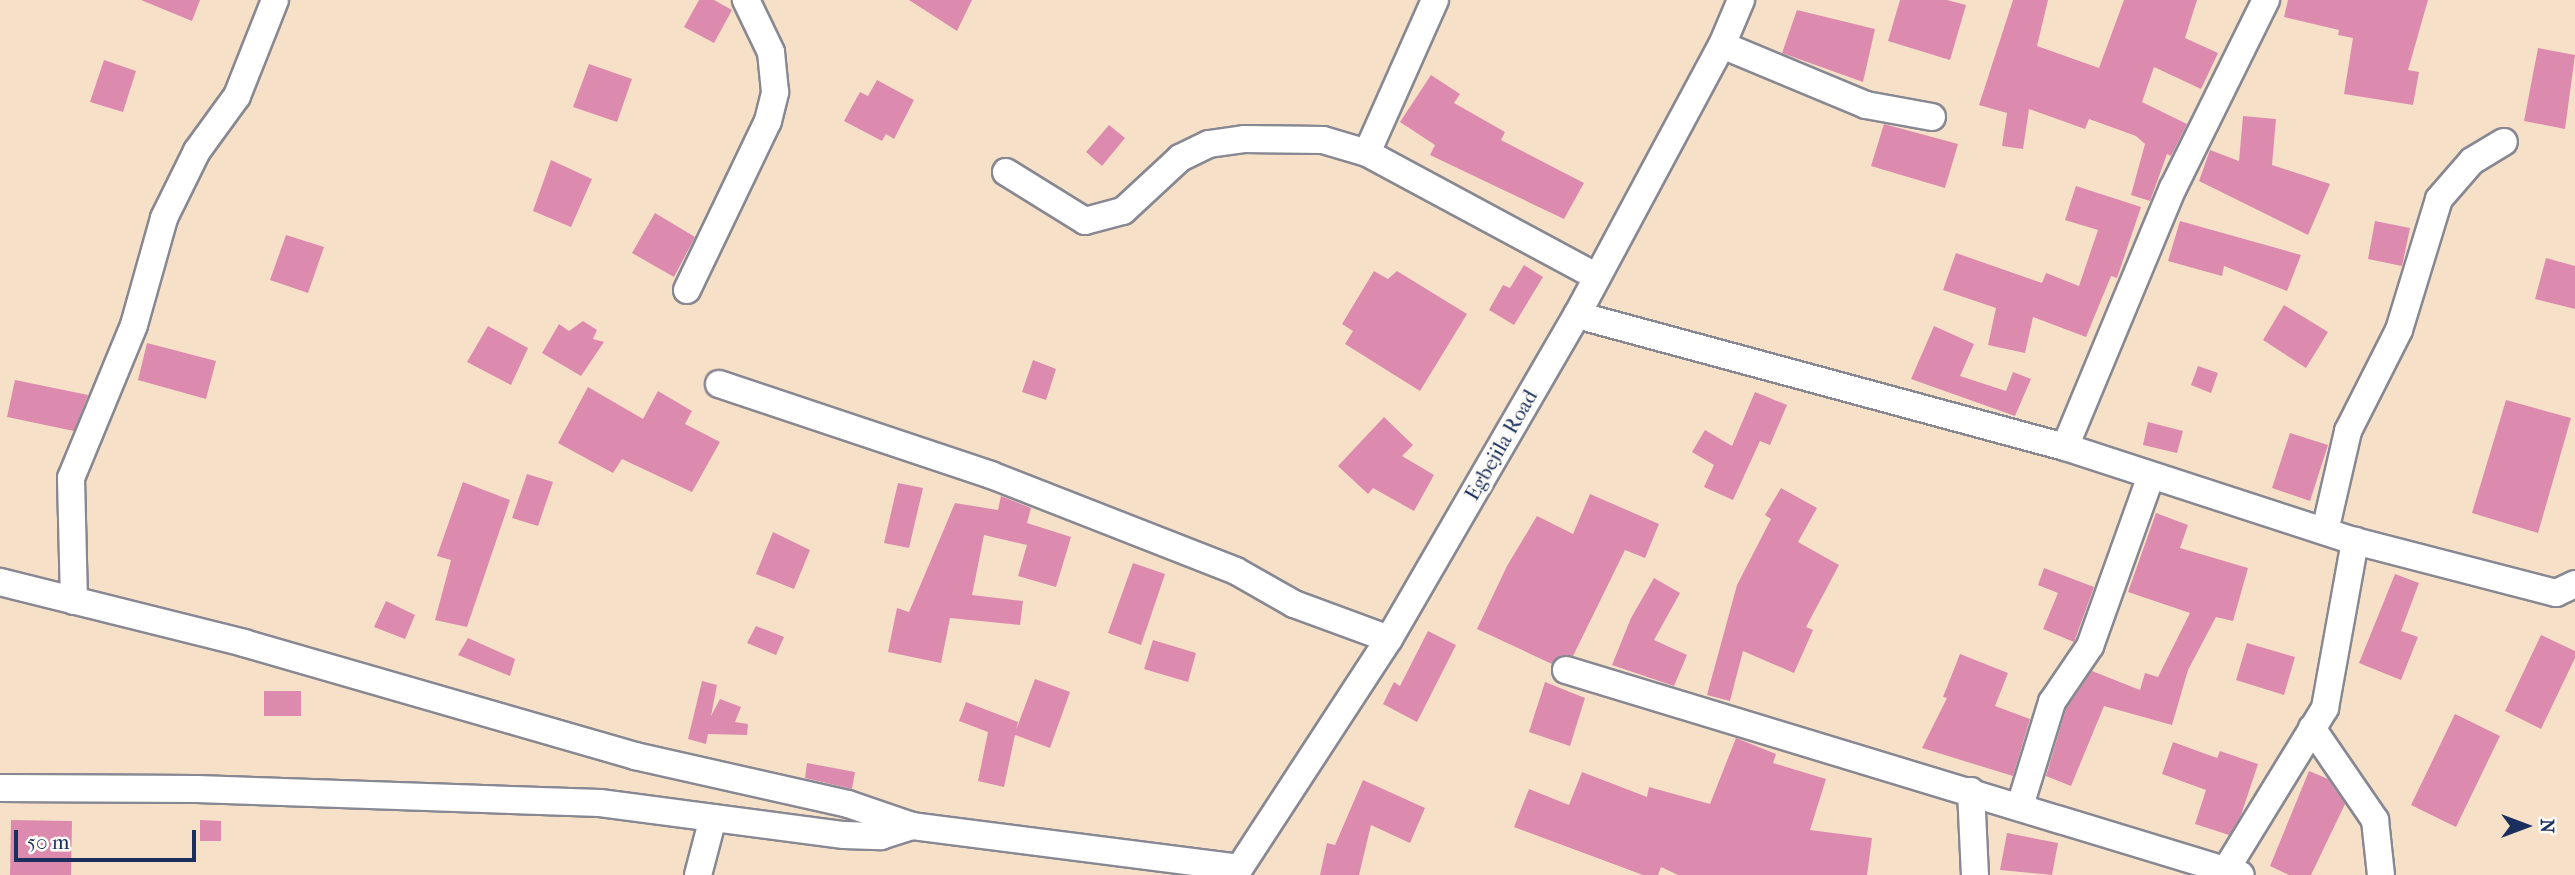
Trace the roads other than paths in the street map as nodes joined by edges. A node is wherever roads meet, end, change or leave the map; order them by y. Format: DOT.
graph roads {
  1 [pos="275,0"];
  2 [pos="746,0"];
  3 [pos="1435,0"];
  4 [pos="1741,0"];
  5 [pos="2266,0"];
  6 [pos="1722,45"];
  7 [pos="1932,117"];
  8 [pos="2504,142"];
  9 [pos="1367,153"];
  10 [pos="1006,172"];
  11 [pos="1597,276"];
  12 [pos="687,290"];
  13 [pos="1577,315"];
  14 [pos="719,384"];
  15 [pos="2065,447"];
  16 [pos="2150,478"];
  17 [pos="2325,531"];
  18 [pos="2355,541"];
  19 [pos="0,582"];
  20 [pos="2575,584"];
  21 [pos="74,601"];
  22 [pos="1389,639"];
  23 [pos="1566,670"];
  24 [pos="2312,728"];
  25 [pos="0,789"];
  26 [pos="1971,791"];
  27 [pos="2020,806"];
  28 [pos="713,818"];
  29 [pos="912,826"];
  30 [pos="1237,871"];
  31 [pos="2234,871"];
  32 [pos="698,875"];
  33 [pos="1975,875"];
  34 [pos="2381,875"];
  1 -- 21 [label="street"];
  2 -- 12 [label="street"];
  3 -- 9 [label="street"];
  4 -- 6 [label="street, Egbejila Road"];
  5 -- 15 [label="street"];
  6 -- 7 [label="street"];
  6 -- 11 [label="street, Egbejila Road"];
  8 -- 17 [label="street"];
  9 -- 10 [label="street"];
  9 -- 11 [label="street"];
  11 -- 13 [label="street, Egbejila Road"];
  13 -- 15 [label="street"];
  13 -- 22 [label="street, Egbejila Road"];
  14 -- 22 [label="street"];
  15 -- 16 [label="street"];
  16 -- 17 [label="street"];
  16 -- 27 [label="street"];
  17 -- 18 [label="street"];
  18 -- 20 [label="street"];
  18 -- 24 [label="street"];
  19 -- 21 [label="street"];
  21 -- 29 [label="street"];
  22 -- 30 [label="street, Egbejila Road"];
  23 -- 26 [label="street"];
  24 -- 31 [label="street"];
  24 -- 34 [label="street"];
  25 -- 28 [label="street"];
  26 -- 27 [label="street"];
  26 -- 33 [label="street"];
  27 -- 31 [label="street"];
  28 -- 29 [label="street"];
  28 -- 32 [label="street"];
  29 -- 30 [label="street"];
}
